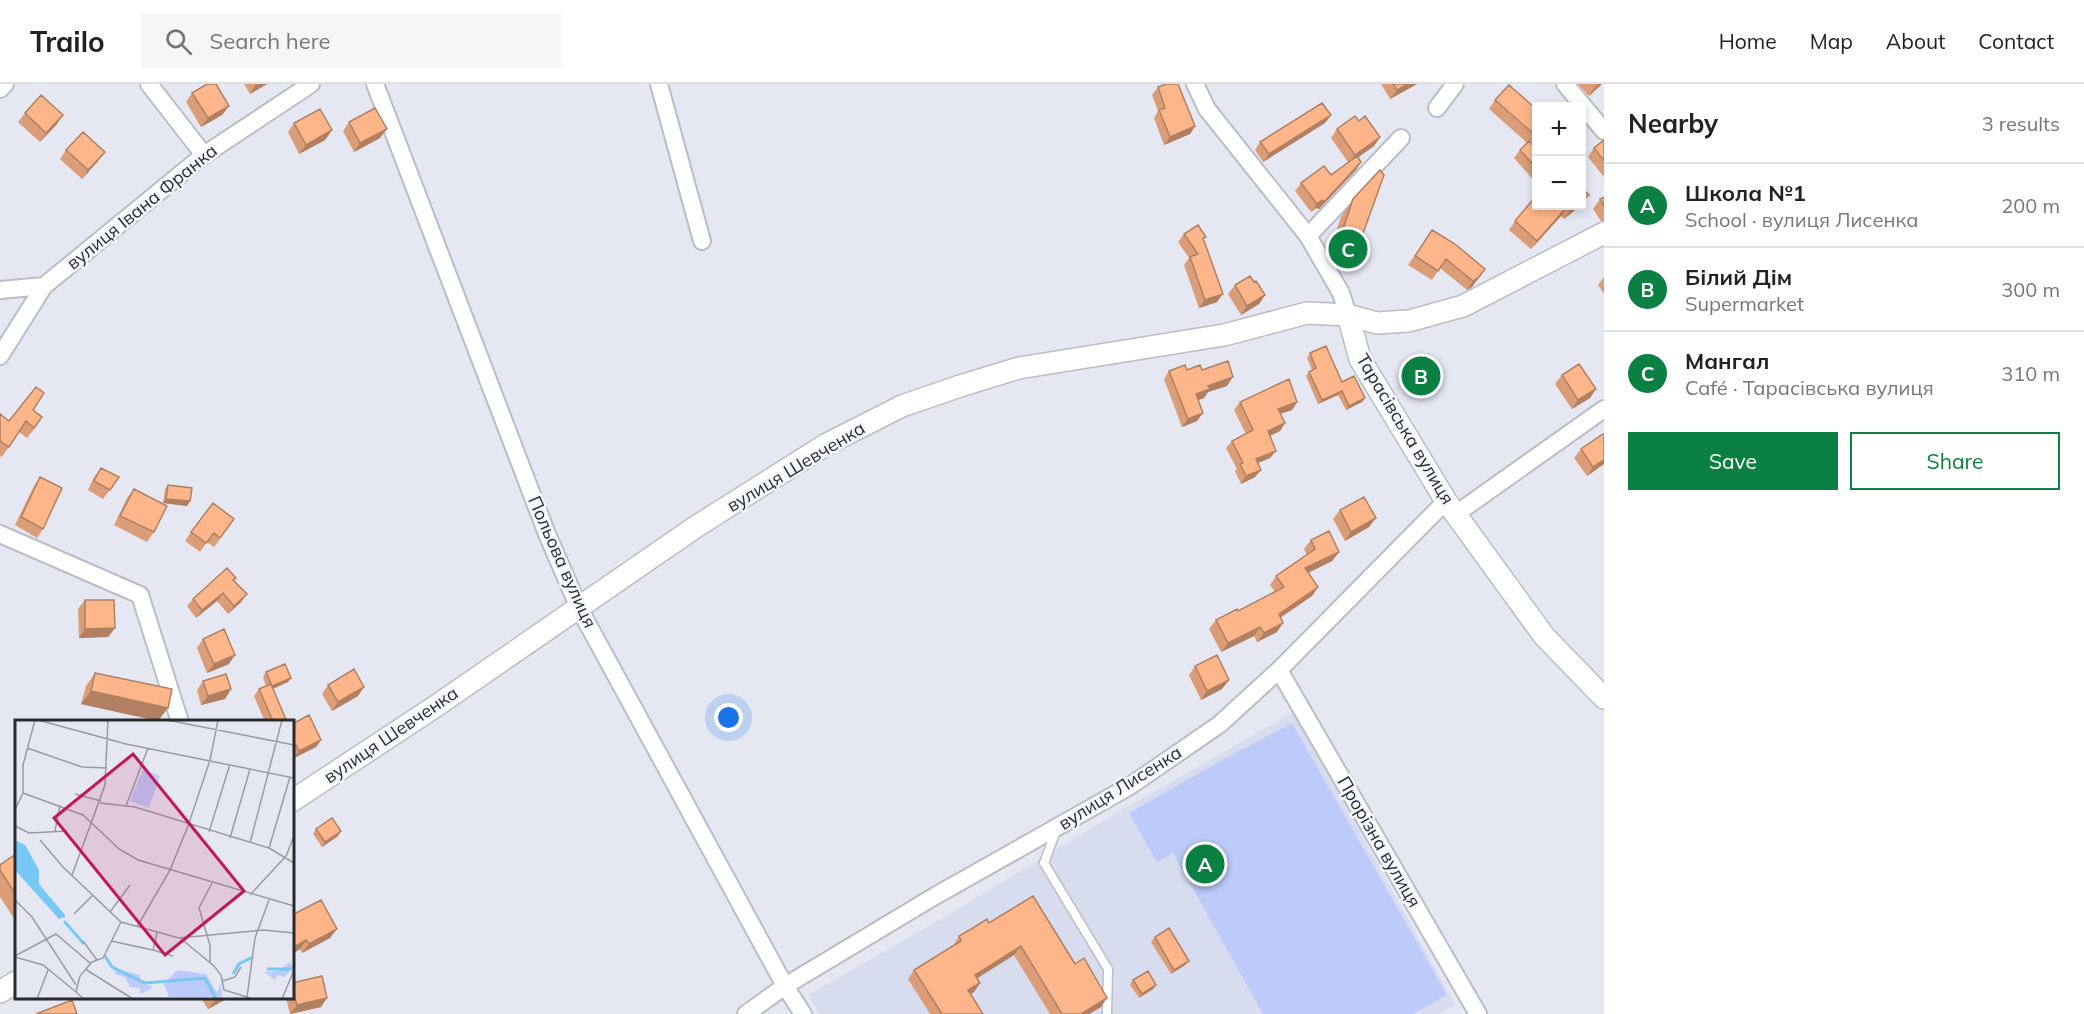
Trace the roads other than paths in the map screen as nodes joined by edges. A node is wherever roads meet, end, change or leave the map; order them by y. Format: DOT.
graph roads {
  1 [pos="5,84"];
  2 [pos="149,84"];
  3 [pos="311,84"];
  4 [pos="375,84"];
  5 [pos="659,84"];
  6 [pos="1195,84"];
  7 [pos="1455,84"];
  8 [pos="1565,84"];
  9 [pos="0,89"];
  10 [pos="1437,108"];
  11 [pos="1604,131"];
  12 [pos="1401,138"];
  13 [pos="204,155"];
  14 [pos="1604,233"];
  15 [pos="1308,236"];
  16 [pos="702,241"];
  17 [pos="44,286"];
  18 [pos="0,290"];
  19 [pos="1348,315"];
  20 [pos="0,356"];
  21 [pos="1604,409"];
  22 [pos="1451,507"];
  23 [pos="0,534"];
  24 [pos="579,608"];
  25 [pos="1280,670"];
  26 [pos="1604,698"];
  27 [pos="179,720"];
  28 [pos="294,800"];
  29 [pos="1057,828"];
  30 [pos="15,983"];
  31 [pos="785,986"];
  32 [pos="0,992"];
  33 [pos="746,1014"];
  34 [pos="803,1014"];
  35 [pos="1107,1014"];
  36 [pos="1478,1014"];
  1 -- 9 [label="street"];
  2 -- 13 [label="street"];
  3 -- 13 [label="street, вулиця Івана Франка"];
  4 -- 24 [label="street, Польова вулиця"];
  5 -- 16 [label="street"];
  6 -- 15 [label="street, Тарасівська вулиця"];
  7 -- 10 [label="street"];
  8 -- 11 [label="street"];
  12 -- 15 [label="street"];
  13 -- 17 [label="street, вулиця Івана Франка"];
  14 -- 19 [label="street, вулиця Шевченка"];
  15 -- 19 [label="street, Тарасівська вулиця"];
  17 -- 18 [label="street"];
  17 -- 20 [label="street, вулиця Івана Франка"];
  19 -- 22 [label="street, Тарасівська вулиця"];
  19 -- 24 [label="street, вулиця Шевченка"];
  21 -- 22 [label="street, вулиця Лисенка"];
  22 -- 25 [label="street, вулиця Лисенка"];
  22 -- 26 [label="street, Тарасівська вулиця"];
  23 -- 27 [label="street"];
  24 -- 28 [label="street, вулиця Шевченка"];
  24 -- 31 [label="street, Польова вулиця"];
  25 -- 29 [label="street, вулиця Лисенка"];
  25 -- 36 [label="street, Прорізна вулиця"];
  29 -- 31 [label="street, вулиця Лисенка"];
  29 -- 35 [label="lane"];
  30 -- 32 [label="street"];
  31 -- 33 [label="street, вулиця Лисенка"];
  31 -- 34 [label="street, Польова вулиця"];
}
